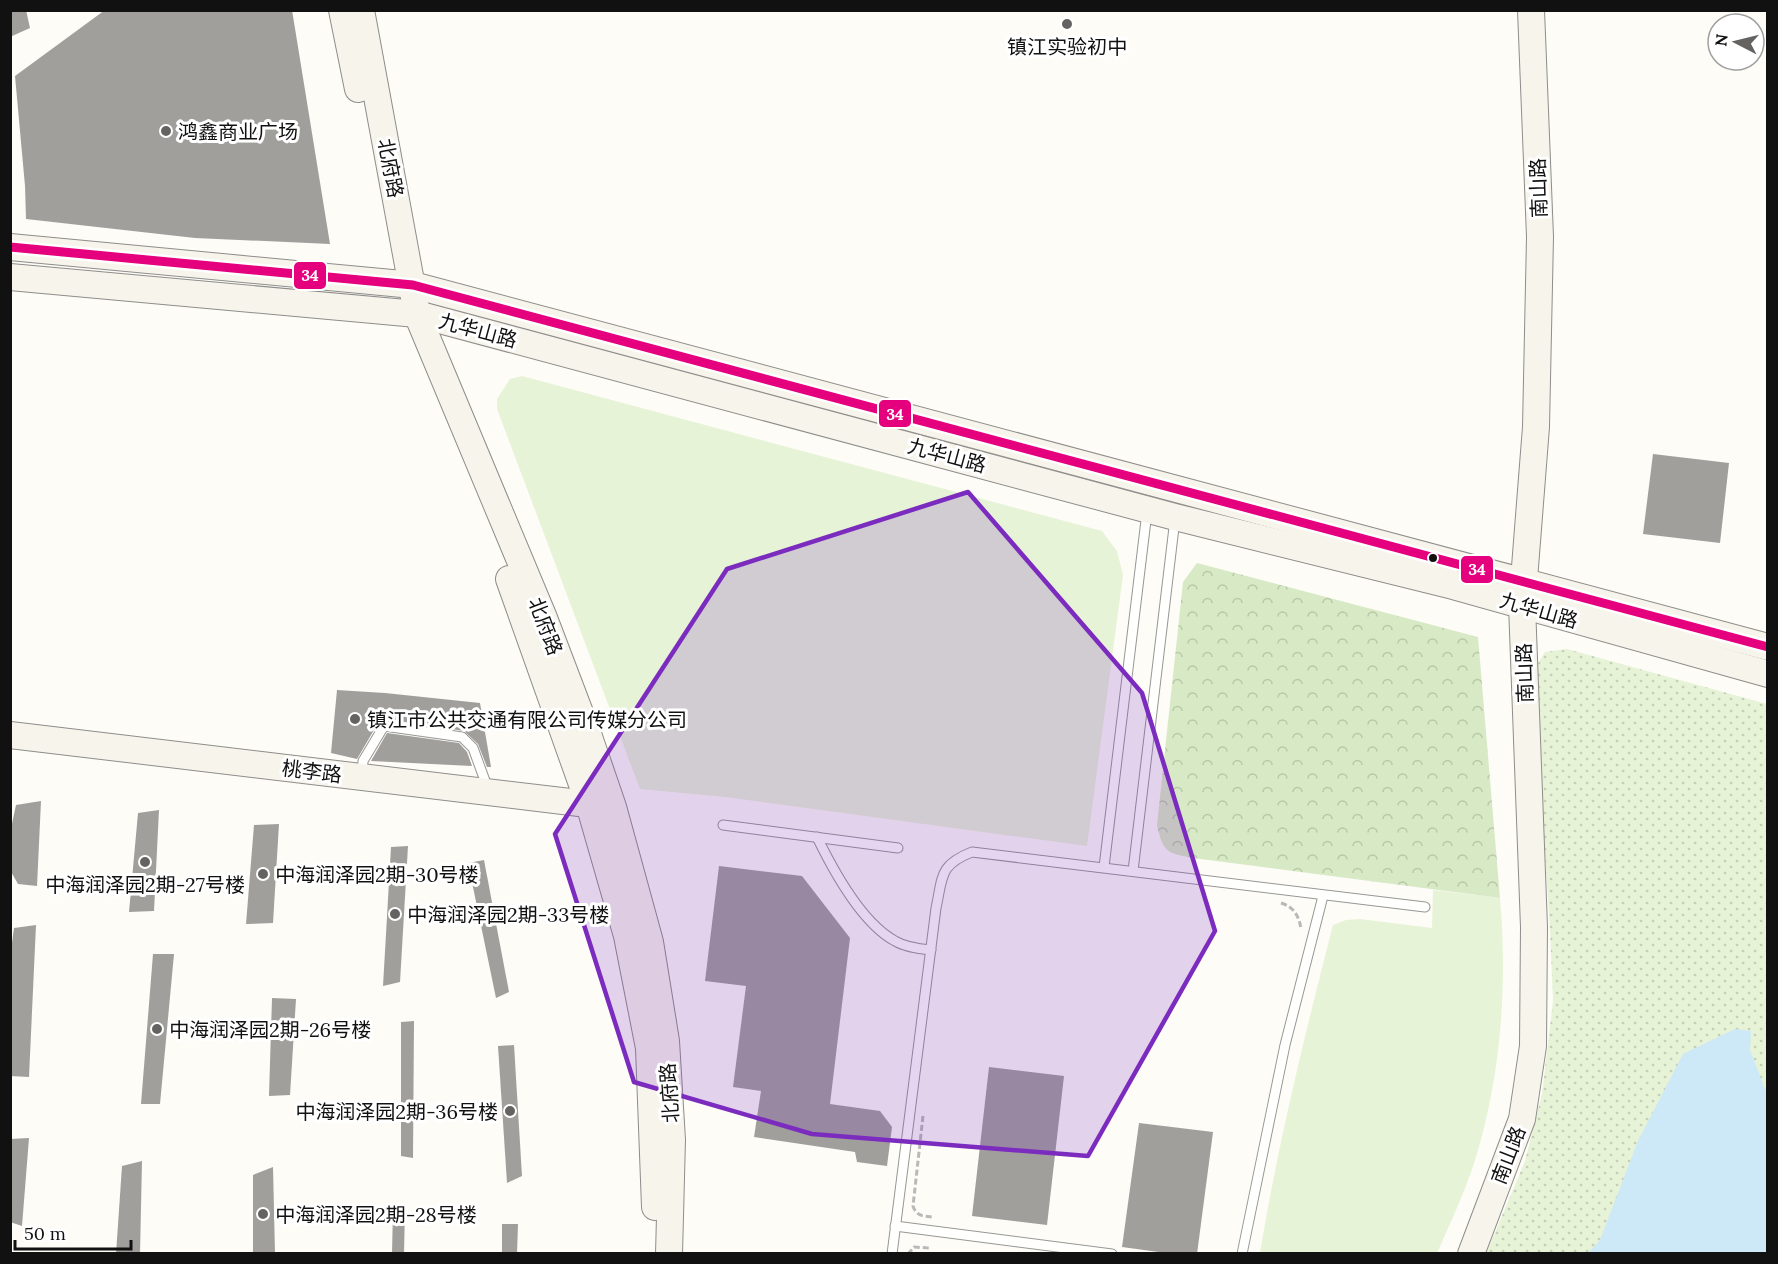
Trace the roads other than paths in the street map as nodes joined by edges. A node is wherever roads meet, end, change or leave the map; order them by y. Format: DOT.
graph roads {
  1 [pos="342,10"];
  2 [pos="361,10"];
  3 [pos="1531,10"];
  4 [pos="10,247"];
  5 [pos="10,277"];
  6 [pos="405,284"];
  7 [pos="410,313"];
  8 [pos="1148,509"];
  9 [pos="1175,517"];
  10 [pos="1522,593"];
  11 [pos="1767,647"];
  12 [pos="1767,674"];
  13 [pos="10,735"];
  14 [pos="361,777"];
  15 [pos="489,792"];
  16 [pos="601,806"];
  17 [pos="723,825"];
  18 [pos="817,837"];
  19 [pos="898,848"];
  20 [pos="1104,867"];
  21 [pos="1133,871"];
  22 [pos="1323,896"];
  23 [pos="1425,907"];
  24 [pos="931,950"];
  25 [pos="895,1226"];
  26 [pos="654,1254"];
  27 [pos="669,1254"];
  28 [pos="892,1254"];
  29 [pos="1112,1254"];
  30 [pos="1242,1254"];
  31 [pos="1471,1254"];
  1 -- 6 [label="main road, 北府路"];
  2 -- 6 [label="main road, 北府路"];
  3 -- 10 [label="main road, 南山路"];
  4 -- 6 [label="main road, 九华山路"];
  5 -- 7 [label="main road, 九华山路"];
  6 -- 7 [label="main road, 北府路"];
  6 -- 10 [label="main road, 九华山路"];
  7 -- 8 [label="main road, 九华山路"];
  7 -- 16 [label="main road, 北府路"];
  8 -- 9 [label="main road, 九华山路"];
  8 -- 20 [label="lane"];
  9 -- 10 [label="main road, 九华山路"];
  9 -- 21 [label="lane"];
  10 -- 11 [label="main road, 九华山路"];
  10 -- 12 [label="main road, 九华山路"];
  10 -- 31 [label="main road, 南山路"];
  13 -- 14 [label="main road, 桃李路"];
  14 -- 15 [label="main road, 桃李路"];
  14 -- 15 [label="lane"];
  15 -- 16 [label="main road, 桃李路"];
  16 -- 26 [label="main road, 北府路"];
  16 -- 27 [label="main road, 北府路"];
  17 -- 18 [label="lane"];
  18 -- 19 [label="lane"];
  18 -- 24 [label="lane"];
  20 -- 21 [label="lane"];
  20 -- 24 [label="lane"];
  21 -- 22 [label="lane"];
  22 -- 23 [label="lane"];
  22 -- 30 [label="lane"];
  24 -- 25 [label="lane"];
  25 -- 28 [label="lane"];
  25 -- 29 [label="lane"];
}
